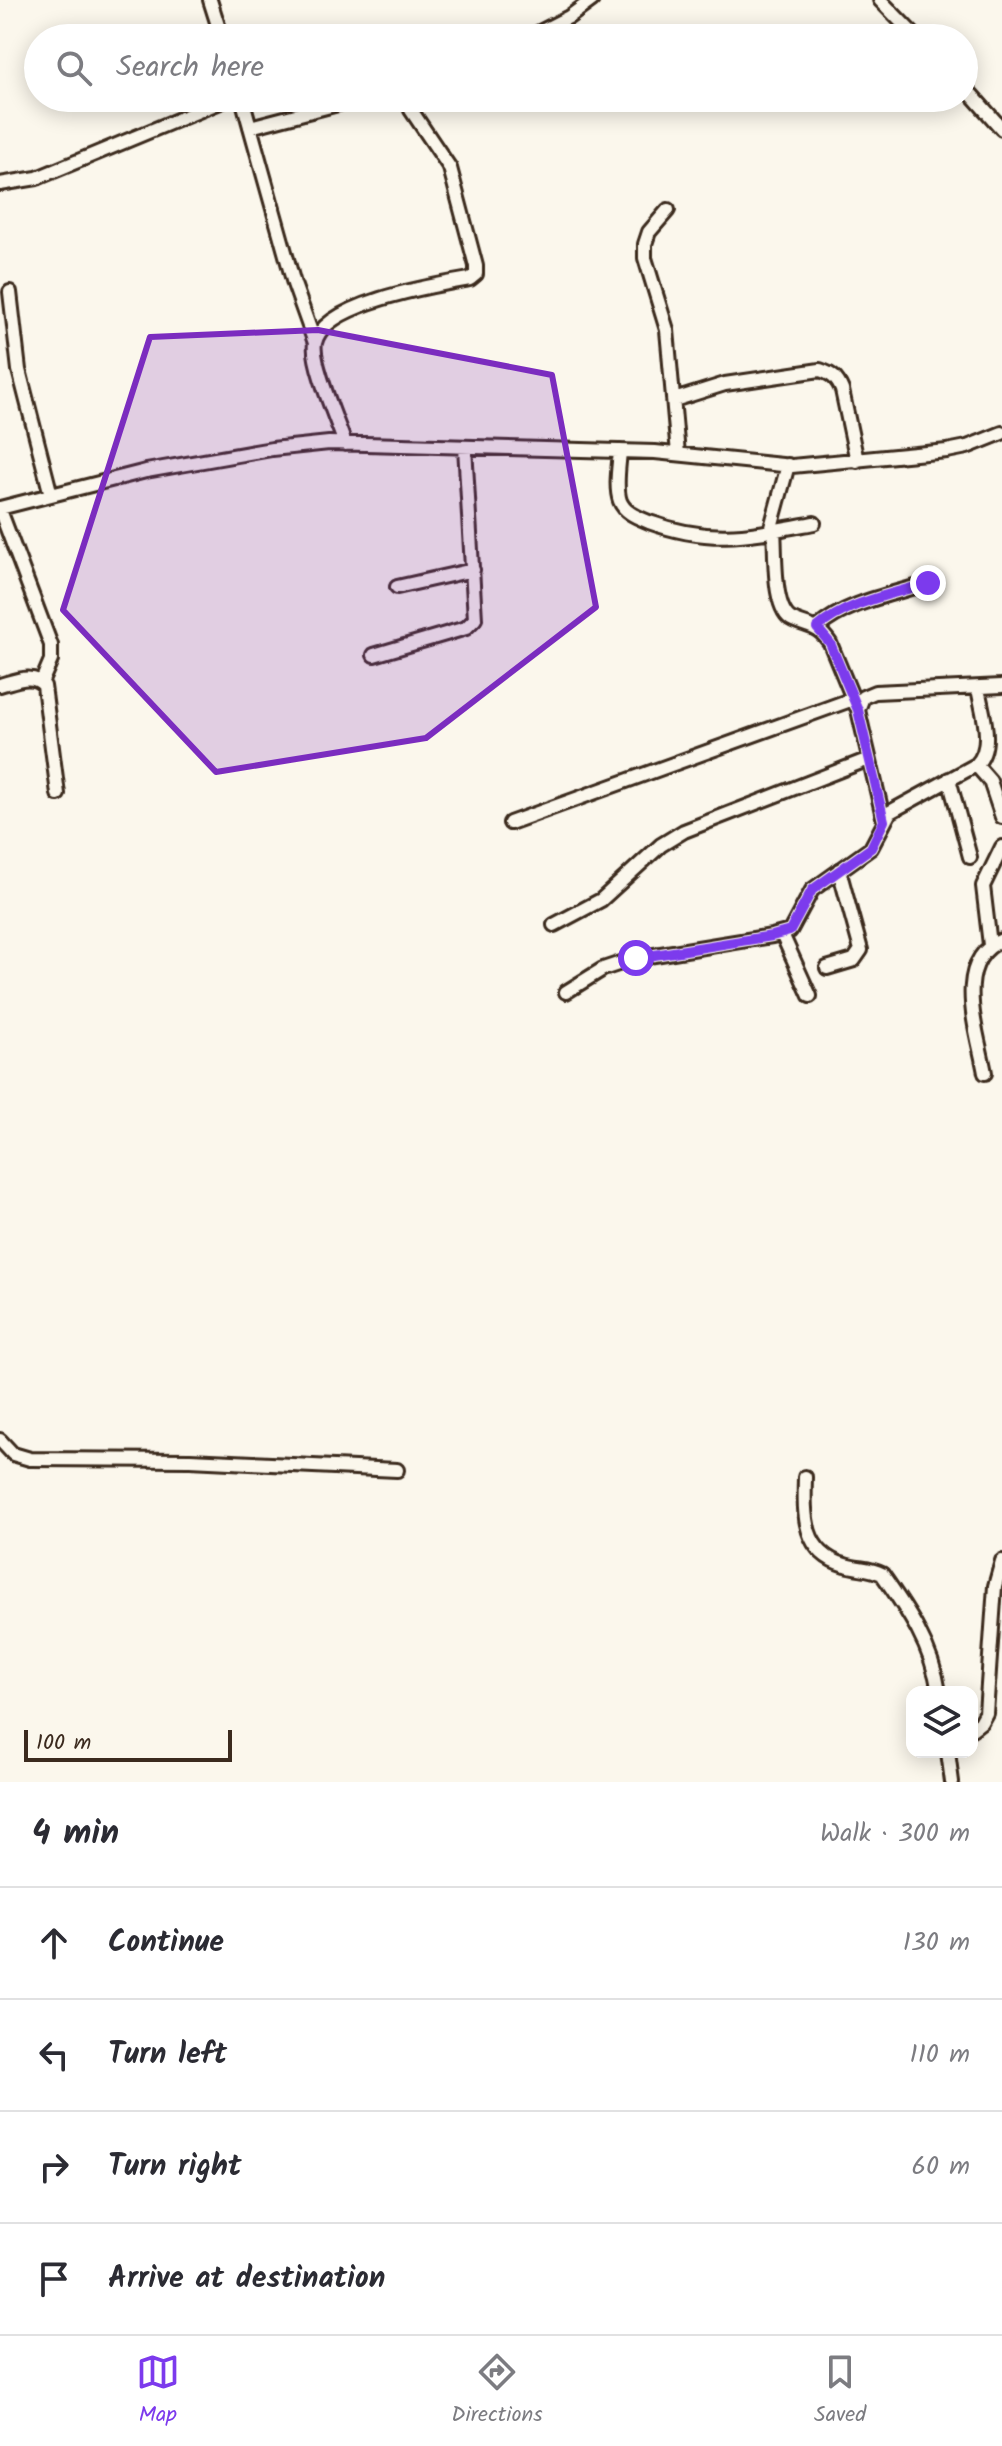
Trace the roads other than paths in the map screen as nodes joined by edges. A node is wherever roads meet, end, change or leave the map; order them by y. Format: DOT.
graph roads {
  1 [pos="210,0"];
  2 [pos="592,0"];
  3 [pos="880,0"];
  4 [pos="218,24"];
  5 [pos="555,24"];
  6 [pos="903,24"];
  7 [pos="978,102"];
  8 [pos="196,112"];
  9 [pos="246,112"];
  10 [pos="307,112"];
  11 [pos="412,112"];
  12 [pos="250,127"];
  13 [pos="1002,129"];
  14 [pos="0,184"];
  15 [pos="668,210"];
  16 [pos="10,292"];
  17 [pos="315,343"];
  18 [pos="674,400"];
  19 [pos="1002,433"];
  20 [pos="345,444"];
  21 [pos="465,447"];
  22 [pos="620,451"];
  23 [pos="678,454"];
  24 [pos="857,461"];
  25 [pos="788,465"];
  26 [pos="51,495"];
  27 [pos="0,509"];
  28 [pos="814,523"];
  29 [pos="772,531"];
  30 [pos="473,570"];
  31 [pos="928,583"];
  32 [pos="397,587"];
  33 [pos="817,628"];
  34 [pos="374,655"];
  35 [pos="42,681"];
  36 [pos="0,685"];
  37 [pos="1002,686"];
  38 [pos="978,688"];
  39 [pos="855,705"];
  40 [pos="869,759"];
  41 [pos="976,765"];
  42 [pos="949,779"];
  43 [pos="58,794"];
  44 [pos="1002,817"];
  45 [pos="884,821"];
  46 [pos="510,823"];
  47 [pos="1002,847"];
  48 [pos="970,857"];
  49 [pos="839,870"];
  50 [pos="554,925"];
  51 [pos="782,934"];
  52 [pos="996,943"];
  53 [pos="827,968"];
  54 [pos="566,992"];
  55 [pos="810,996"];
  56 [pos="985,1073"];
  57 [pos="0,1440"];
  58 [pos="397,1470"];
  59 [pos="805,1477"];
  60 [pos="1002,1561"];
  61 [pos="938,1686"];
  62 [pos="978,1724"];
  63 [pos="949,1758"];
  64 [pos="952,1782"];
  1 -- 4 [label="street"];
  2 -- 5 [label="street"];
  3 -- 6 [label="street"];
  7 -- 13 [label="street"];
  8 -- 14 [label="street"];
  9 -- 12 [label="street"];
  10 -- 12 [label="street"];
  11 -- 17 [label="street"];
  12 -- 17 [label="street"];
  15 -- 18 [label="street"];
  16 -- 26 [label="street"];
  17 -- 20 [label="street"];
  18 -- 23 [label="street"];
  18 -- 24 [label="street"];
  19 -- 24 [label="street"];
  20 -- 21 [label="street"];
  20 -- 26 [label="street"];
  21 -- 22 [label="street"];
  21 -- 30 [label="street"];
  22 -- 23 [label="street"];
  22 -- 29 [label="street"];
  23 -- 25 [label="street"];
  24 -- 25 [label="street"];
  25 -- 29 [label="street"];
  26 -- 27 [label="street"];
  27 -- 35 [label="street"];
  28 -- 29 [label="street"];
  29 -- 33 [label="street"];
  30 -- 32 [label="street"];
  30 -- 34 [label="street"];
  31 -- 33 [label="street"];
  33 -- 39 [label="street"];
  35 -- 36 [label="street"];
  35 -- 43 [label="street"];
  37 -- 38 [label="street"];
  38 -- 39 [label="street"];
  38 -- 41 [label="street"];
  39 -- 40 [label="street"];
  39 -- 46 [label="street"];
  40 -- 45 [label="street"];
  40 -- 50 [label="street"];
  41 -- 42 [label="street"];
  41 -- 44 [label="street"];
  42 -- 45 [label="street"];
  42 -- 48 [label="street"];
  45 -- 49 [label="street"];
  47 -- 52 [label="street"];
  49 -- 51 [label="street"];
  49 -- 53 [label="street"];
  51 -- 54 [label="street"];
  51 -- 55 [label="street"];
  52 -- 56 [label="street"];
  57 -- 58 [label="street"];
  59 -- 61 [label="street"];
  60 -- 62 [label="street"];
  63 -- 64 [label="street"];
}
